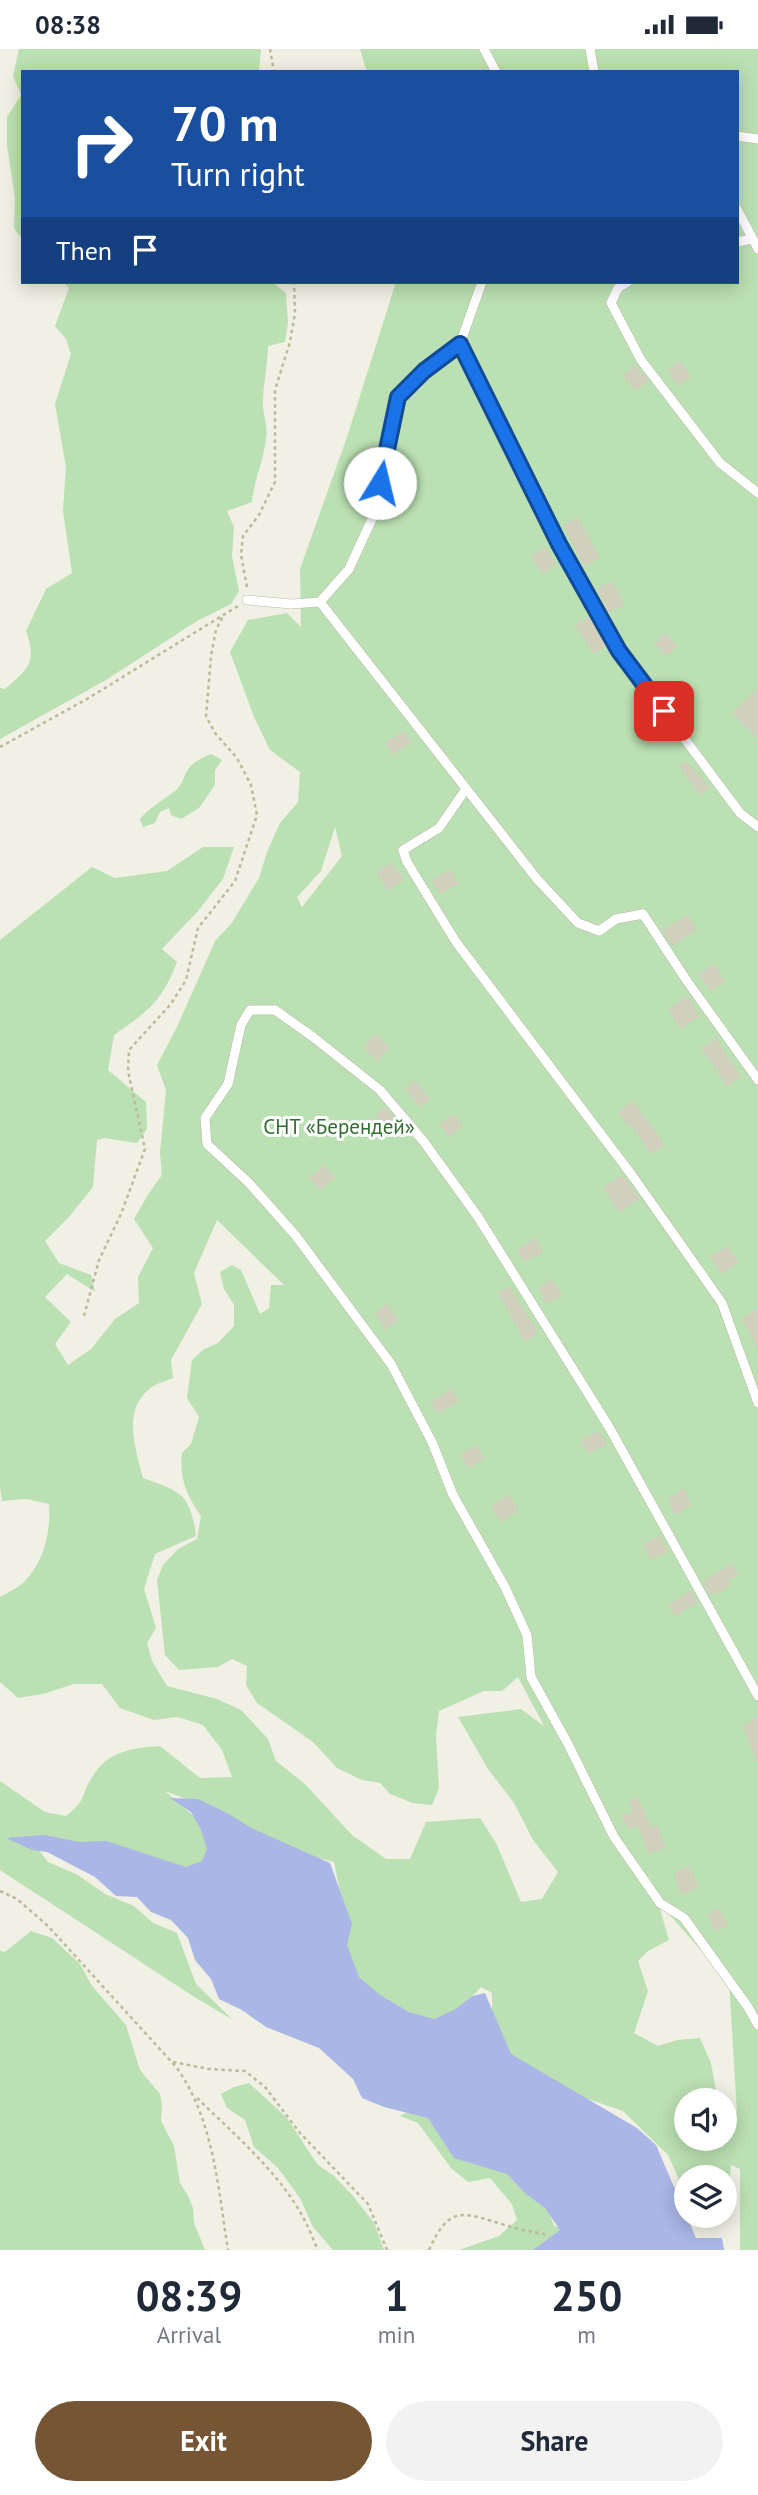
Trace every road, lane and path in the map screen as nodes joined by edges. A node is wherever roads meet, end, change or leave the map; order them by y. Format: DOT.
graph roads {
  1 [pos="270,49"];
  2 [pos="484,49"];
  3 [pos="590,49"];
  4 [pos="274,70"];
  5 [pos="495,70"];
  6 [pos="594,70"];
  7 [pos="739,136"];
  8 [pos="758,139"];
  9 [pos="739,213"];
  10 [pos="752,239"];
  11 [pos="739,242"];
  12 [pos="758,249"];
  13 [pos="294,284"];
  14 [pos="481,284"];
  15 [pos="625,284"];
  16 [pos="460,344"];
  17 [pos="758,493"];
  18 [pos="247,600"];
  19 [pos="320,601"];
  20 [pos="224,614"];
  21 [pos="0,747"];
  22 [pos="467,789"];
  23 [pos="758,827"];
  24 [pos="758,1080"];
  25 [pos="84,1315"];
  26 [pos="758,1403"];
  27 [pos="758,1696"];
  28 [pos="0,1891"];
  29 [pos="758,2025"];
  30 [pos="170,2061"];
  31 [pos="195,2097"];
  32 [pos="549,2235"];
  33 [pos="228,2250"];
  34 [pos="318,2250"];
  35 [pos="387,2250"];
  36 [pos="429,2250"];
  1 -- 4 [label="path"];
  2 -- 5 [label="lane"];
  3 -- 6 [label="lane"];
  7 -- 8 [label="lane"];
  9 -- 10 [label="lane"];
  10 -- 11 [label="lane"];
  10 -- 12 [label="lane"];
  13 -- 18 [label="path"];
  14 -- 16 [label="lane"];
  15 -- 17 [label="lane"];
  16 -- 19 [label="lane"];
  16 -- 23 [label="lane"];
  18 -- 19 [label="lane"];
  18 -- 20 [label="path"];
  19 -- 22 [label="lane"];
  20 -- 21 [label="path"];
  20 -- 25 [label="path"];
  22 -- 24 [label="lane"];
  22 -- 26 [label="lane"];
  27 -- 29 [label="lane"];
  28 -- 30 [label="path"];
  30 -- 31 [label="path"];
  30 -- 35 [label="path"];
  31 -- 33 [label="path"];
  31 -- 34 [label="path"];
  32 -- 36 [label="path"];
}
